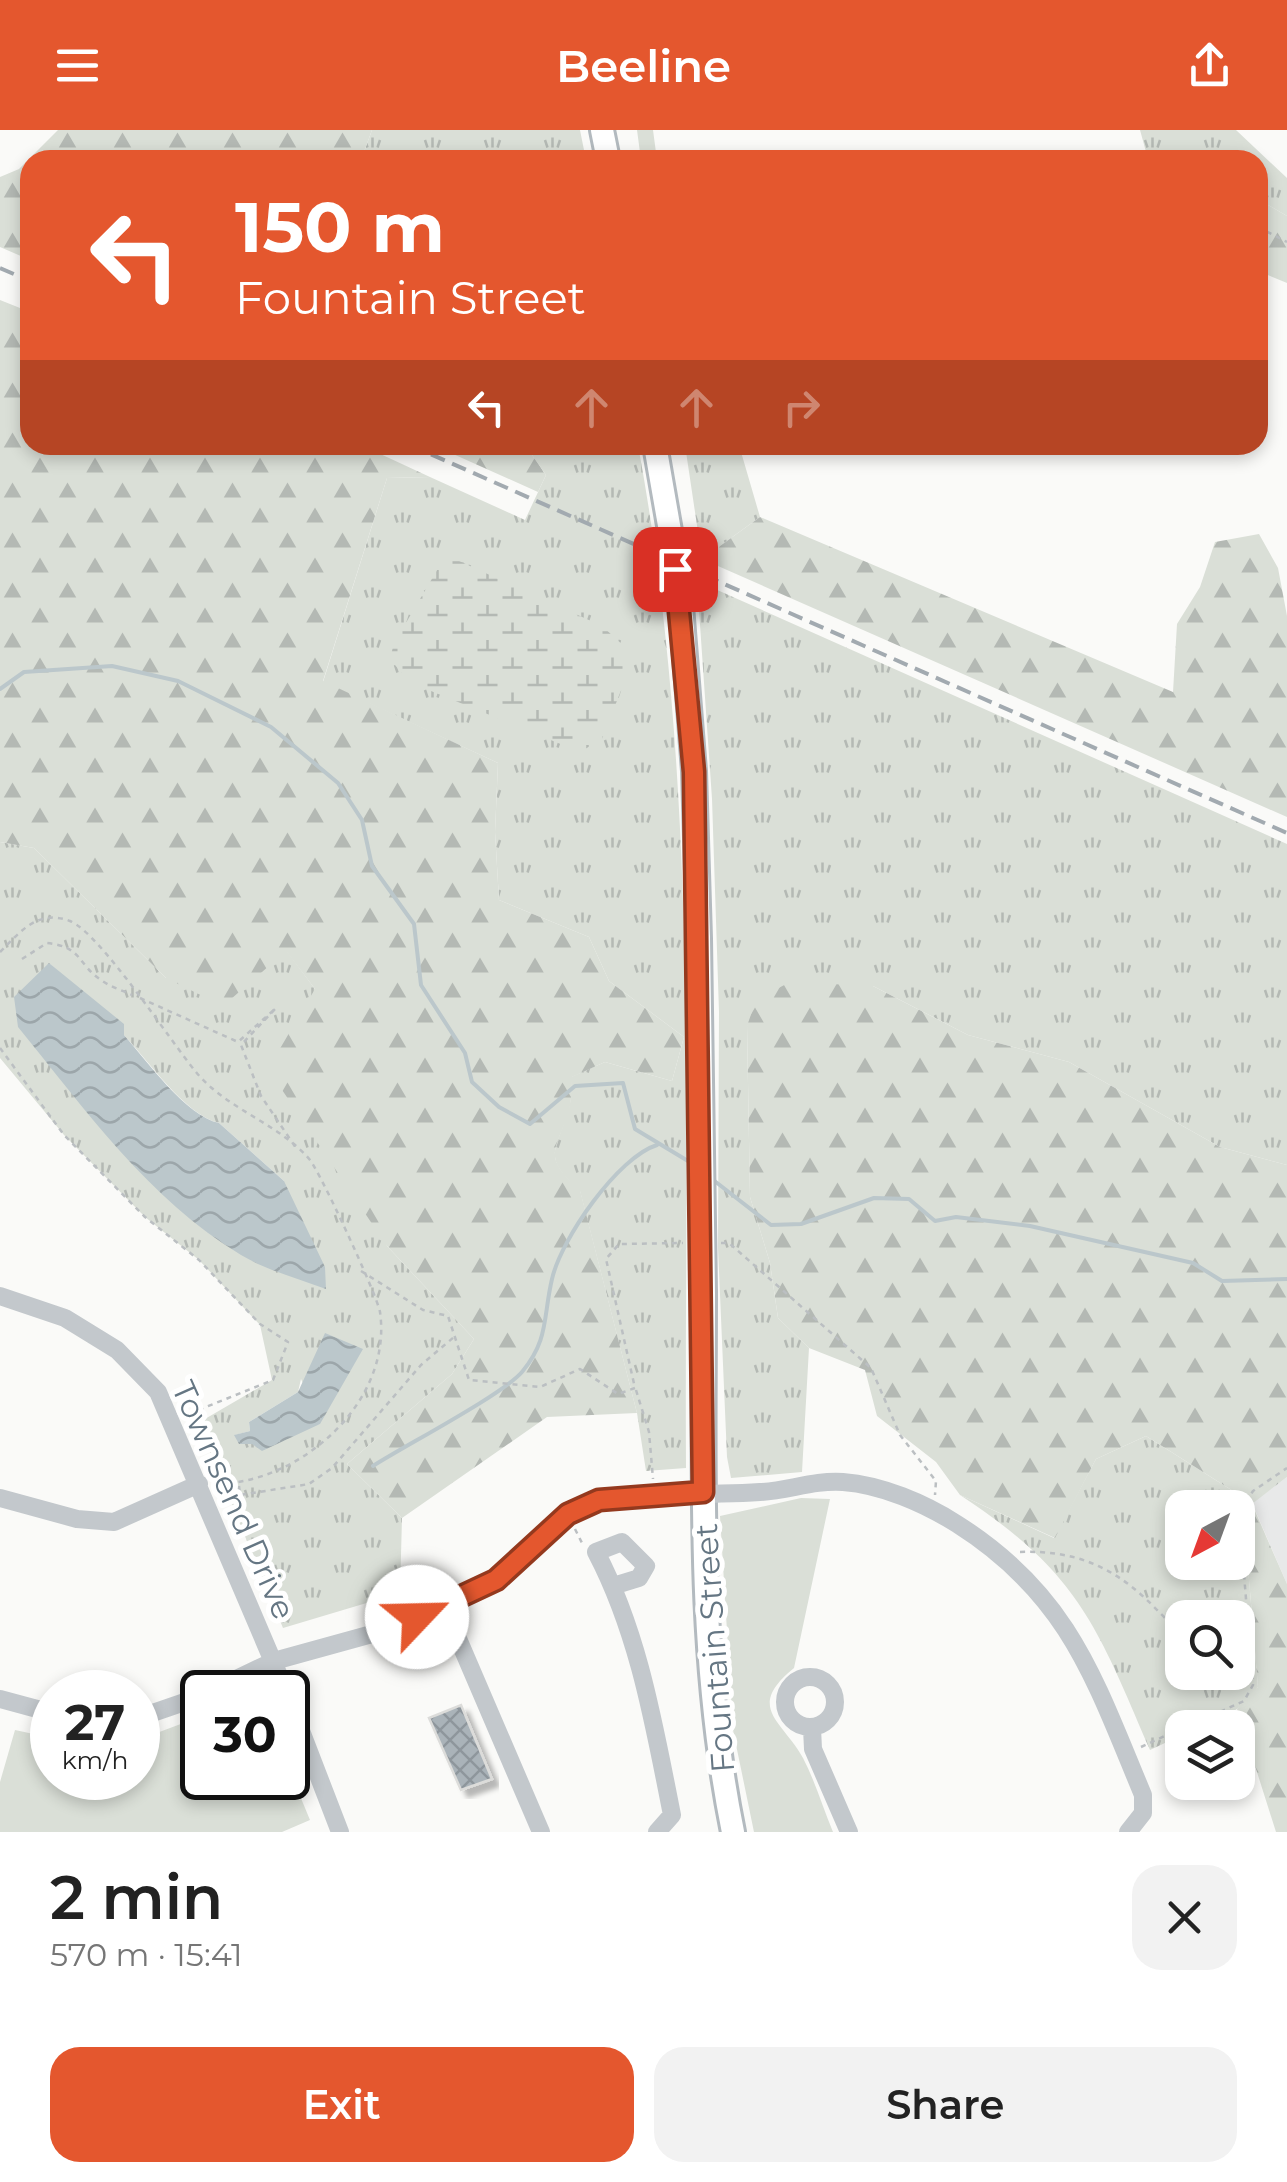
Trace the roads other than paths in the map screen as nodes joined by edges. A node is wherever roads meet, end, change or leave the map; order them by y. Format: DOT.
graph roads {
  1 [pos="657,455"];
  2 [pos="0,1296"];
  3 [pos="198,1484"];
  4 [pos="703,1492"];
  5 [pos="0,1498"];
  6 [pos="614,1586"];
  7 [pos="444,1606"];
  8 [pos="274,1662"];
  9 [pos="257,1670"];
  10 [pos="277,1670"];
  11 [pos="0,1699"];
  12 [pos="30,1707"];
  13 [pos="812,1728"];
  14 [pos="310,1754"];
  15 [pos="340,1832"];
  16 [pos="541,1832"];
  17 [pos="657,1832"];
  18 [pos="733,1832"];
  19 [pos="849,1832"];
  20 [pos="1128,1832"];
  1 -- 4 [label="main road, Fountain Street, bridge"];
  2 -- 3 [label="street, Townsend Drive"];
  3 -- 5 [label="street"];
  3 -- 8 [label="street, Townsend Drive"];
  4 -- 7 [label="street"];
  4 -- 18 [label="main road, Fountain Street"];
  4 -- 20 [label="street"];
  6 -- 6 [label="street"];
  6 -- 17 [label="street"];
  7 -- 8 [label="street"];
  7 -- 16 [label="street"];
  8 -- 9 [label="street"];
  8 -- 10 [label="street, Townsend Drive"];
  11 -- 12 [label="street"];
  13 -- 19 [label="street"];
  14 -- 15 [label="street, Townsend Drive"];
}
